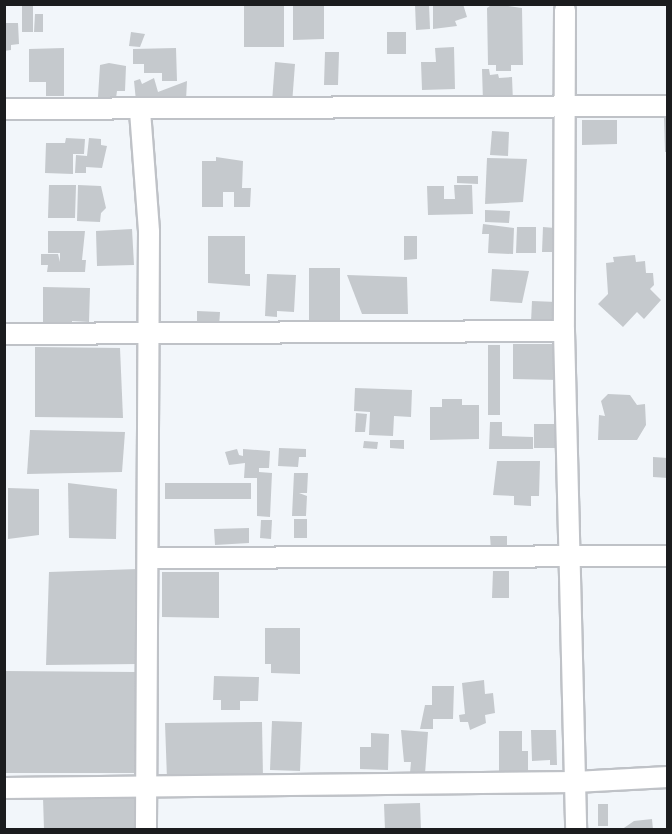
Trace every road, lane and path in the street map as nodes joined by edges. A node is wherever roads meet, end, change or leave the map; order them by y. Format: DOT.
graph roads {
  1 [pos="566,9"];
  2 [pos="668,106"];
  3 [pos="564,107"];
  4 [pos="4,109"];
  5 [pos="140,111"];
  6 [pos="564,332"];
  7 [pos="4,333"];
  8 [pos="147,334"];
  9 [pos="668,556"];
  10 [pos="148,558"];
  11 [pos="568,558"];
  12 [pos="668,777"];
  13 [pos="575,782"];
  14 [pos="145,787"];
  15 [pos="4,788"];
  16 [pos="146,830"];
  17 [pos="576,830"];
  1 -- 3 [label="street"];
  2 -- 3 [label="street"];
  3 -- 5 [label="street"];
  3 -- 6 [label="street"];
  4 -- 5 [label="street"];
  5 -- 8 [label="street"];
  6 -- 8 [label="street"];
  6 -- 11 [label="street"];
  7 -- 8 [label="street"];
  8 -- 10 [label="street"];
  9 -- 11 [label="street"];
  10 -- 11 [label="street"];
  10 -- 14 [label="street"];
  11 -- 13 [label="street"];
  12 -- 13 [label="street"];
  13 -- 14 [label="street"];
  13 -- 17 [label="street"];
  14 -- 15 [label="street"];
  14 -- 16 [label="street"];
}
